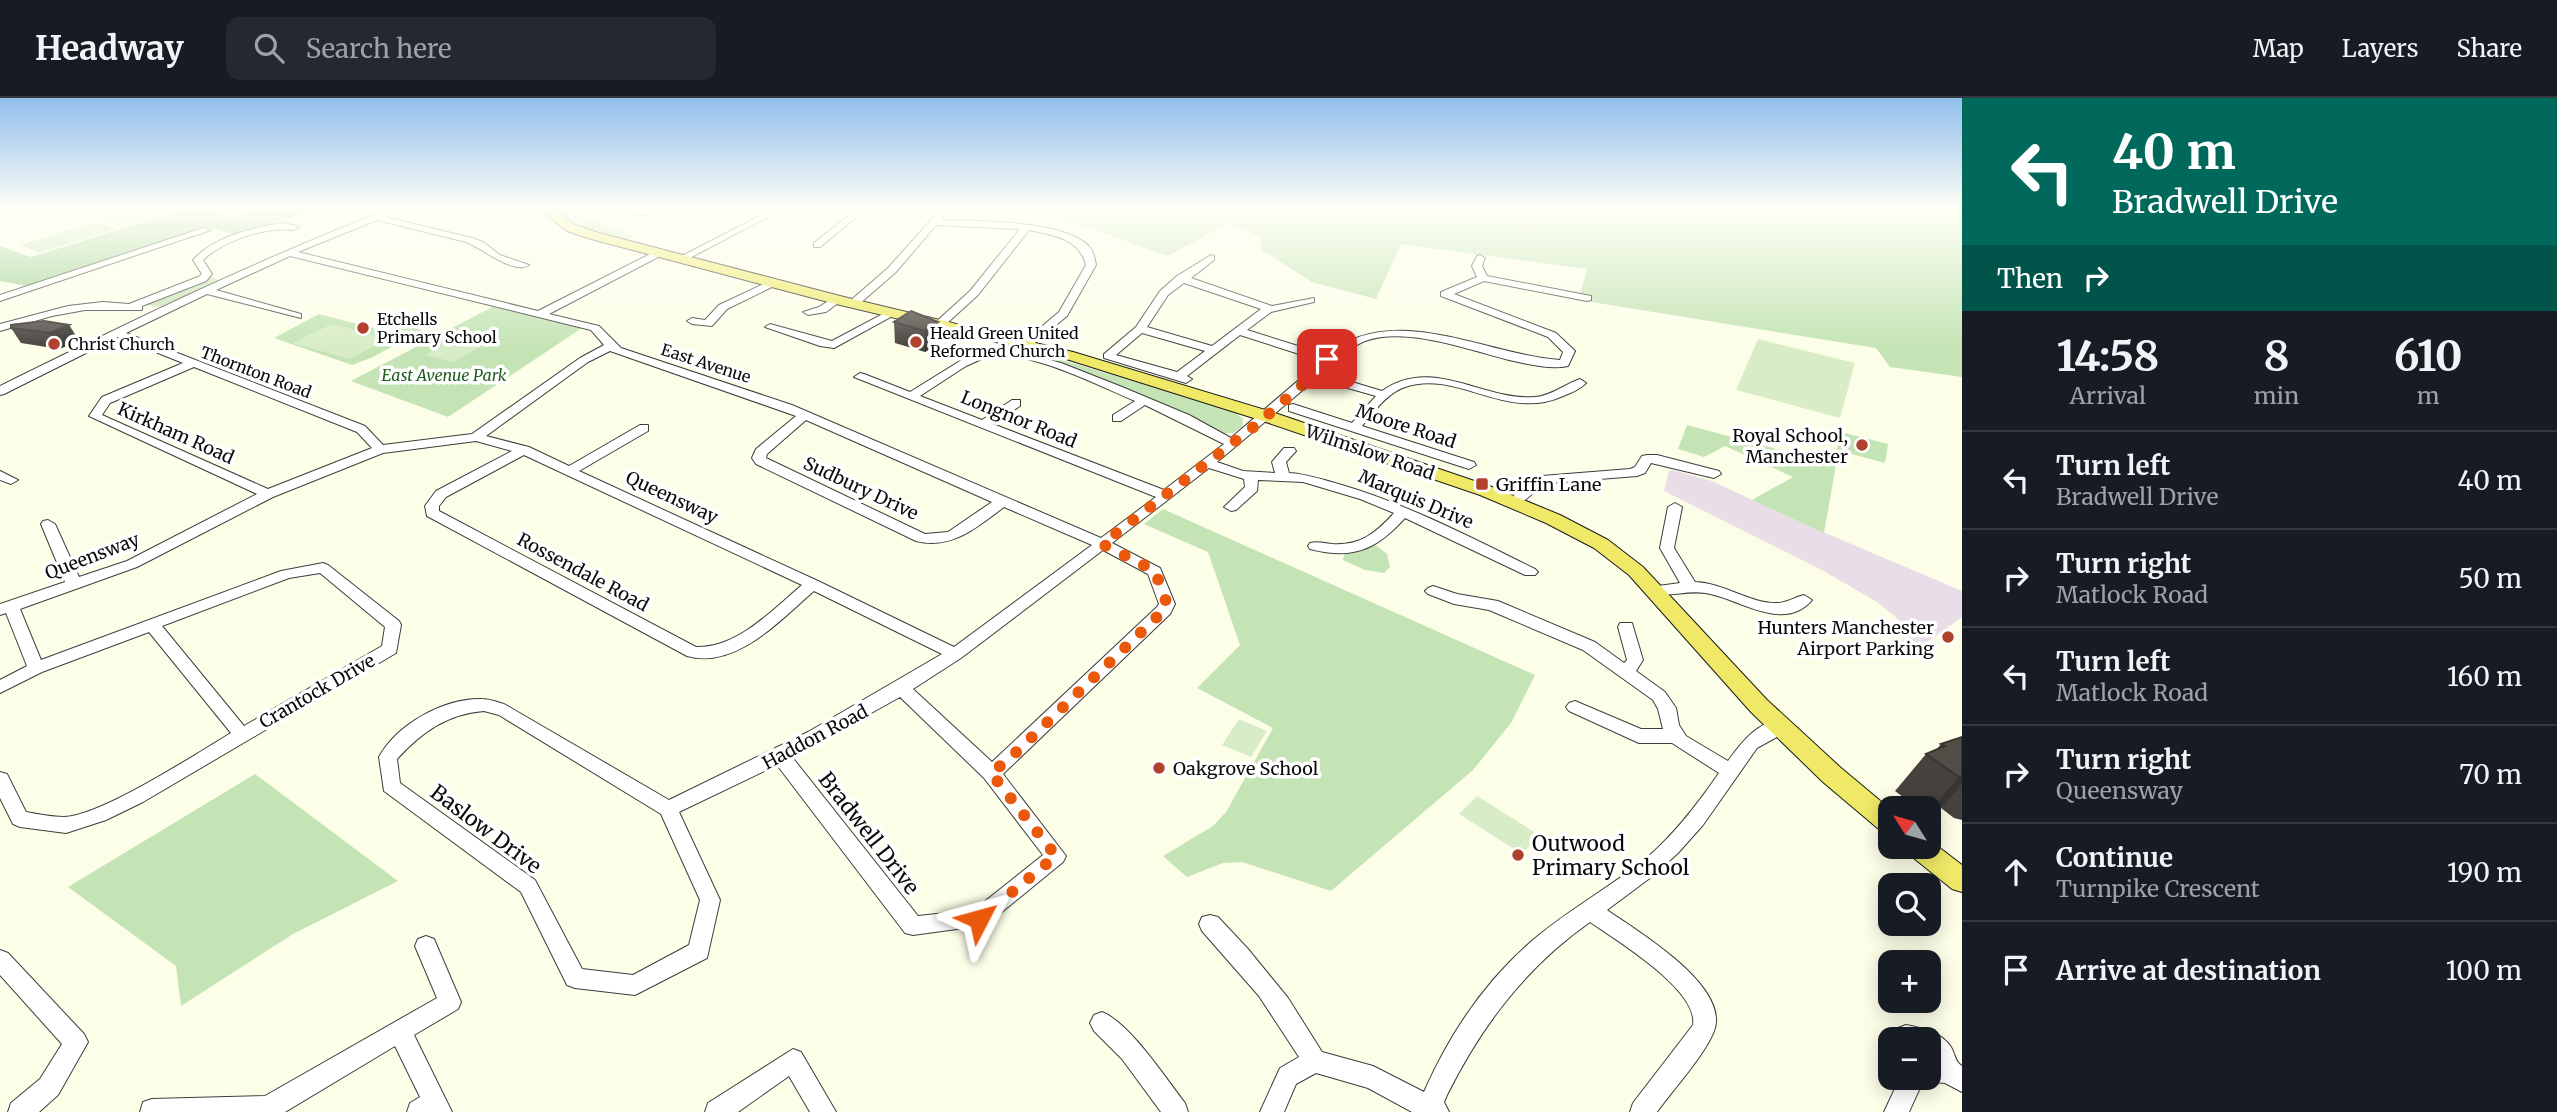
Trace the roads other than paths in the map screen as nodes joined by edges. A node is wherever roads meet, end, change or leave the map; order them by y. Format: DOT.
graph roads {
  1 [pos="126,256"];
  2 [pos="202,256"];
  3 [pos="283,256"];
  4 [pos="304,256"];
  5 [pos="495,256"];
  6 [pos="653,256"];
  7 [pos="671,256"];
  8 [pos="686,256"];
  9 [pos="904,256"];
  10 [pos="1003,256"];
  11 [pos="1091,256"];
  12 [pos="1211,258"];
  13 [pos="1480,258"];
  14 [pos="681,259"];
  15 [pos="524,265"];
  16 [pos="1181,278"];
  17 [pos="1483,278"];
  18 [pos="772,284"];
  19 [pos="208,291"];
  20 [pos="0,298"];
  21 [pos="1587,298"];
  22 [pos="837,300"];
  23 [pos="1310,300"];
  24 [pos="853,303"];
  25 [pos="130,307"];
  26 [pos="1271,309"];
  27 [pos="158,312"];
  28 [pos="808,312"];
  29 [pos="892,312"];
  30 [pos="542,313"];
  31 [pos="298,316"];
  32 [pos="692,321"];
  33 [pos="941,323"];
  34 [pos="770,327"];
  35 [pos="0,328"];
  36 [pos="1140,329"];
  37 [pos="1238,331"];
  38 [pos="116,332"];
  39 [pos="1027,344"];
  40 [pos="610,346"];
  41 [pos="1213,350"];
  42 [pos="1327,359"];
  43 [pos="191,364"];
  44 [pos="1536,364"];
  45 [pos="1314,375"];
  46 [pos="860,377"];
  47 [pos="0,391"];
  48 [pos="1385,395"];
  49 [pos="912,396"];
  50 [pos="1143,401"];
  51 [pos="1016,403"];
  52 [pos="1293,408"];
  53 [pos="804,415"];
  54 [pos="1266,416"];
  55 [pos="1117,418"];
  56 [pos="985,424"];
  57 [pos="644,428"];
  58 [pos="1354,428"];
  59 [pos="475,437"];
  60 [pos="1232,443"];
  61 [pos="380,449"];
  62 [pos="524,450"];
  63 [pos="1289,451"];
  64 [pos="1206,463"];
  65 [pos="1469,465"];
  66 [pos="569,471"];
  67 [pos="1714,474"];
  68 [pos="1251,476"];
  69 [pos="1283,476"];
  70 [pos="268,494"];
  71 [pos="1164,495"];
  72 [pos="1002,501"];
  73 [pos="1514,502"];
  74 [pos="1230,507"];
  75 [pos="1675,507"];
  76 [pos="1403,511"];
  77 [pos="48,524"];
  78 [pos="1102,544"];
  79 [pos="1315,546"];
  80 [pos="1530,572"];
  81 [pos="74,584"];
  82 [pos="813,584"];
  83 [pos="1690,586"];
  84 [pos="1656,590"];
  85 [pos="1432,591"];
  86 [pos="1804,600"];
  87 [pos="6,608"];
  88 [pos="152,625"];
  89 [pos="1627,626"];
  90 [pos="955,654"];
  91 [pos="36,668"];
  92 [pos="1626,674"];
  93 [pos="0,687"];
  94 [pos="903,689"];
  95 [pos="1575,707"];
  96 [pos="1780,727"];
  97 [pos="242,735"];
  98 [pos="1676,736"];
  99 [pos="781,757"];
  100 [pos="1731,771"];
  101 [pos="991,773"];
  102 [pos="0,779"];
  103 [pos="668,809"];
  104 [pos="1878,813"];
  105 [pos="1934,859"];
  106 [pos="1962,881"];
  107 [pos="1592,911"];
  108 [pos="1210,924"];
  109 [pos="426,946"];
  110 [pos="0,960"];
  111 [pos="1102,1023"];
  112 [pos="400,1031"];
  113 [pos="1941,1052"];
  114 [pos="1314,1061"];
  115 [pos="1945,1074"];
  116 [pos="1906,1090"];
  117 [pos="431,1109"];
  118 [pos="267,1110"];
  119 [pos="1431,1110"];
  120 [pos="152,1111"];
  121 [pos="20,1112"];
  122 [pos="716,1112"];
  123 [pos="824,1112"];
  124 [pos="1176,1112"];
  125 [pos="1272,1112"];
  126 [pos="1642,1112"];
  127 [pos="1896,1112"];
  1 -- 20 [label="street"];
  2 -- 25 [label="street"];
  3 -- 19 [label="street"];
  4 -- 30 [label="street, East Avenue"];
  5 -- 15 [label="street"];
  6 -- 30 [label="street"];
  7 -- 14 [label="main road, Wilmslow Road"];
  8 -- 14 [label="street"];
  9 -- 24 [label="street"];
  10 -- 33 [label="street"];
  11 -- 39 [label="street"];
  12 -- 16 [label="street"];
  13 -- 17 [label="street"];
  14 -- 18 [label="main road, Wilmslow Road"];
  16 -- 26 [label="street"];
  16 -- 36 [label="street"];
  17 -- 21 [label="street"];
  17 -- 44 [label="street"];
  18 -- 22 [label="main road, Wilmslow Road"];
  18 -- 32 [label="street"];
  19 -- 27 [label="street"];
  19 -- 31 [label="street"];
  22 -- 24 [label="main road, Wilmslow Road"];
  22 -- 28 [label="street"];
  23 -- 26 [label="street"];
  24 -- 29 [label="main road, Wilmslow Road"];
  25 -- 27 [label="street"];
  25 -- 35 [label="street"];
  26 -- 37 [label="street"];
  27 -- 38 [label="street"];
  29 -- 33 [label="main road, Wilmslow Road"];
  29 -- 34 [label="street"];
  30 -- 40 [label="street, East Avenue"];
  33 -- 39 [label="main road, Wilmslow Road"];
  36 -- 41 [label="street"];
  36 -- 41 [label="street"];
  37 -- 41 [label="street"];
  37 -- 42 [label="street"];
  38 -- 43 [label="street, Thornton Road"];
  38 -- 47 [label="street"];
  39 -- 54 [label="main road, Wilmslow Road"];
  40 -- 53 [label="street, East Avenue"];
  40 -- 59 [label="street"];
  42 -- 44 [label="street"];
  42 -- 45 [label="street"];
  43 -- 61 [label="street, Thornton Road"];
  43 -- 70 [label="street, Kirkham Road"];
  44 -- 48 [label="street"];
  45 -- 48 [label="street"];
  45 -- 54 [label="street"];
  46 -- 49 [label="street, Longnor Road"];
  48 -- 58 [label="street"];
  49 -- 50 [label="street"];
  49 -- 56 [label="street, Longnor Road"];
  50 -- 55 [label="street"];
  50 -- 60 [label="street"];
  51 -- 56 [label="street"];
  52 -- 58 [label="street, Moore Road"];
  53 -- 72 [label="street, East Avenue"];
  53 -- 72 [label="street, Sudbury Drive"];
  54 -- 60 [label="street"];
  54 -- 73 [label="main road, Wilmslow Road"];
  56 -- 71 [label="street, Longnor Road"];
  57 -- 66 [label="street"];
  58 -- 65 [label="street, Moore Road"];
  59 -- 61 [label="street, Queensway"];
  59 -- 62 [label="street, Queensway"];
  60 -- 64 [label="street"];
  61 -- 70 [label="street, Queensway"];
  62 -- 66 [label="street, Queensway"];
  62 -- 82 [label="street, Rossendale Road"];
  63 -- 69 [label="street"];
  64 -- 68 [label="street, Marquis Drive"];
  64 -- 71 [label="street"];
  66 -- 82 [label="street, Queensway"];
  67 -- 73 [label="street"];
  68 -- 69 [label="street, Marquis Drive"];
  68 -- 74 [label="street"];
  69 -- 76 [label="street, Marquis Drive"];
  70 -- 81 [label="street, Queensway"];
  71 -- 78 [label="street"];
  72 -- 78 [label="street, East Avenue"];
  73 -- 84 [label="main road, Wilmslow Road"];
  75 -- 83 [label="street"];
  76 -- 79 [label="street"];
  76 -- 80 [label="street, Marquis Drive"];
  77 -- 81 [label="street"];
  78 -- 90 [label="street"];
  78 -- 101 [label="street, East Avenue"];
  81 -- 87 [label="street, Queensway"];
  82 -- 90 [label="street, Queensway"];
  83 -- 84 [label="street"];
  83 -- 86 [label="street"];
  84 -- 96 [label="main road, Wilmslow Road"];
  85 -- 92 [label="street"];
  87 -- 91 [label="street"];
  88 -- 91 [label="street, Crantock Drive"];
  88 -- 97 [label="street"];
  88 -- 97 [label="street, Crantock Drive"];
  89 -- 92 [label="street"];
  90 -- 94 [label="street, Haddon Road"];
  91 -- 93 [label="street, Crantock Drive"];
  92 -- 98 [label="street"];
  94 -- 99 [label="street, Haddon Road"];
  94 -- 101 [label="street, Bradwell Drive"];
  95 -- 98 [label="street"];
  96 -- 100 [label="street"];
  96 -- 104 [label="main road, Wilmslow Road"];
  97 -- 102 [label="street, Crantock Drive"];
  98 -- 100 [label="street"];
  99 -- 101 [label="street, Bradwell Drive"];
  99 -- 103 [label="street, Haddon Road"];
  100 -- 107 [label="street"];
  103 -- 103 [label="street, Baslow Drive"];
  105 -- 106 [label="main road"];
  107 -- 119 [label="street"];
  107 -- 126 [label="street"];
  108 -- 114 [label="street"];
  109 -- 112 [label="street"];
  110 -- 121 [label="street"];
  111 -- 124 [label="street"];
  112 -- 117 [label="street"];
  112 -- 118 [label="street"];
  113 -- 115 [label="street"];
  114 -- 119 [label="street"];
  114 -- 125 [label="street"];
  116 -- 127 [label="street"];
  118 -- 120 [label="street"];
  122 -- 123 [label="street"];
}
